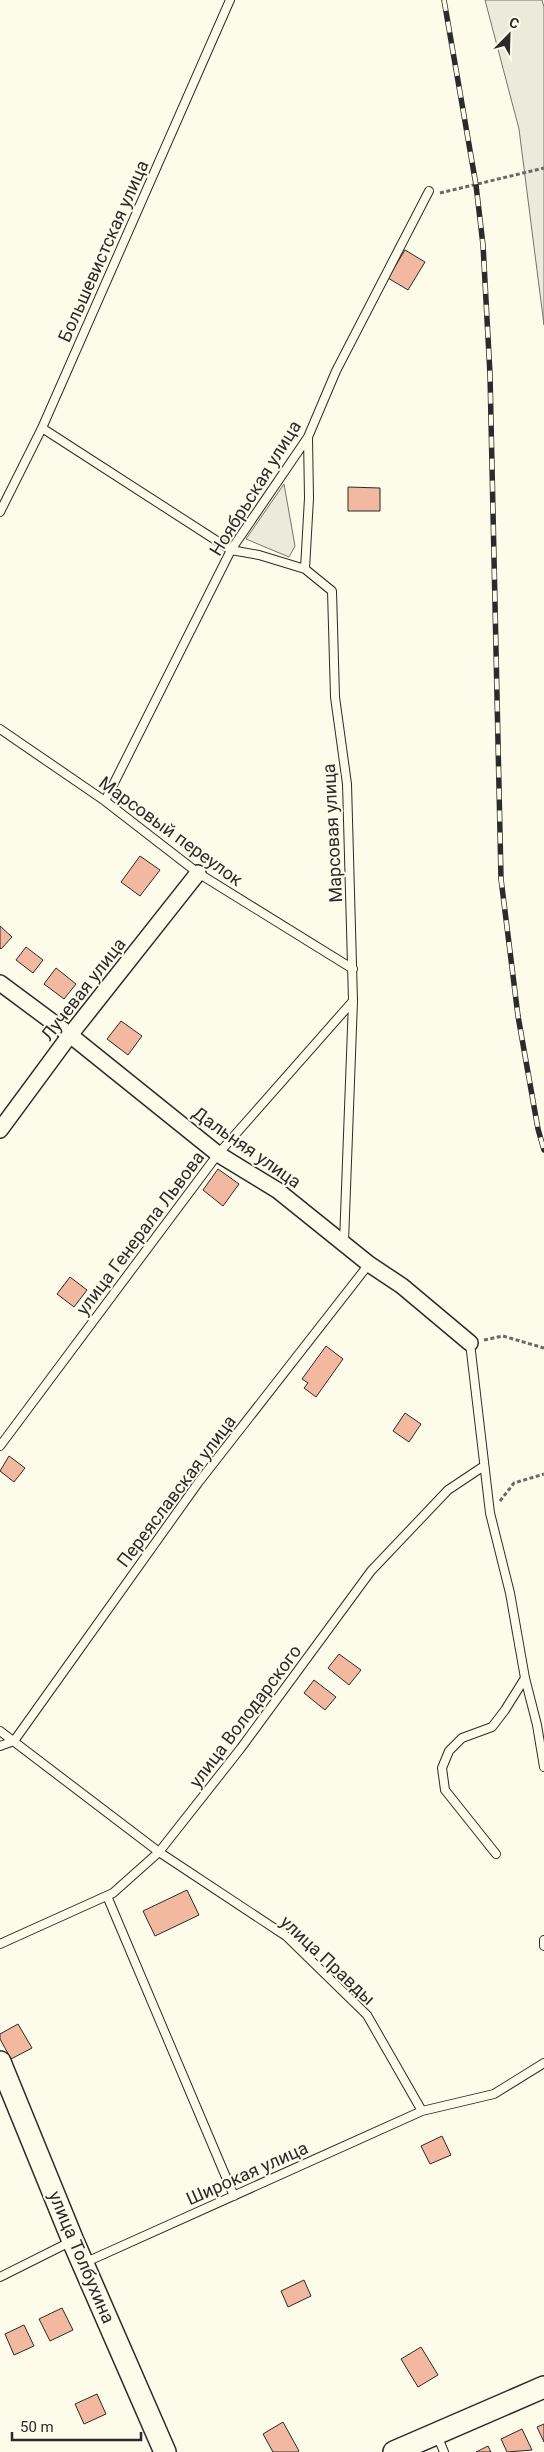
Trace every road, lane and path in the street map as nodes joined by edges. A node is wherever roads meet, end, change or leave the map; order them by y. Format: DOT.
graph roads {
  1 [pos="230,0"];
  2 [pos="544,168"];
  3 [pos="429,191"];
  4 [pos="42,428"];
  5 [pos="308,437"];
  6 [pos="0,512"];
  7 [pos="230,550"];
  8 [pos="305,569"];
  9 [pos="0,729"];
  10 [pos="105,801"];
  11 [pos="198,872"];
  12 [pos="352,969"];
  13 [pos="0,983"];
  14 [pos="353,1001"];
  15 [pos="70,1035"];
  16 [pos="0,1130"];
  17 [pos="218,1154"];
  18 [pos="344,1242"];
  19 [pos="369,1264"];
  20 [pos="470,1343"];
  21 [pos="544,1348"];
  22 [pos="0,1446"];
  23 [pos="484,1466"];
  24 [pos="544,1474"];
  25 [pos="490,1513"];
  26 [pos="524,1678"];
  27 [pos="0,1730"];
  28 [pos="14,1741"];
  29 [pos="0,1746"];
  30 [pos="544,1767"];
  31 [pos="159,1852"];
  32 [pos="496,1854"];
  33 [pos="107,1896"];
  34 [pos="0,1944"];
  35 [pos="0,2062"];
  36 [pos="544,2063"];
  37 [pos="422,2111"];
  38 [pos="234,2196"];
  39 [pos="74,2241"];
  40 [pos="84,2263"];
  41 [pos="0,2277"];
  42 [pos="544,2387"];
  43 [pos="440,2443"];
  44 [pos="165,2452"];
  45 [pos="394,2452"];
  1 -- 4 [label="lane, Большевистская улица"];
  2 -- 3 [label="path"];
  3 -- 5 [label="lane, Ноябрьская улица"];
  4 -- 6 [label="lane, Большевистская улица"];
  4 -- 7 [label="lane"];
  5 -- 7 [label="lane, Ноябрьская улица"];
  5 -- 8 [label="lane"];
  7 -- 8 [label="lane"];
  7 -- 10 [label="lane, Ноябрьская улица"];
  8 -- 12 [label="lane, Марсовая улица"];
  9 -- 10 [label="lane, Марсовый переулок"];
  10 -- 11 [label="lane, Марсовый переулок"];
  11 -- 12 [label="lane, Марсовый переулок"];
  11 -- 15 [label="street, Лучевая улица"];
  12 -- 14 [label="lane, Марсовая улица"];
  13 -- 15 [label="street, Дальняя улица"];
  14 -- 17 [label="lane, улица Генерала Львова"];
  14 -- 18 [label="lane, Марсовая улица"];
  15 -- 16 [label="street, Лучевая улица"];
  15 -- 17 [label="street, Дальняя улица"];
  17 -- 18 [label="street, Дальняя улица"];
  17 -- 22 [label="lane, улица Генерала Львова"];
  18 -- 19 [label="street, Дальняя улица"];
  19 -- 20 [label="street, Дальняя улица"];
  19 -- 28 [label="lane, Переяславская улица"];
  20 -- 21 [label="path"];
  20 -- 23 [label="lane"];
  23 -- 25 [label="lane"];
  23 -- 31 [label="lane, улица Володарского"];
  24 -- 25 [label="path"];
  25 -- 26 [label="lane"];
  26 -- 30 [label="lane"];
  26 -- 32 [label="lane"];
  27 -- 28 [label="lane, улица Правды"];
  28 -- 29 [label="lane"];
  28 -- 31 [label="lane, улица Правды"];
  31 -- 33 [label="lane, улица Володарского"];
  31 -- 37 [label="lane, улица Правды"];
  33 -- 34 [label="lane, улица Володарского"];
  33 -- 38 [label="lane"];
  35 -- 39 [label="main road, улица Толбухина"];
  36 -- 37 [label="lane"];
  37 -- 38 [label="lane, Широкая улица"];
  38 -- 40 [label="lane, Широкая улица"];
  39 -- 40 [label="main road, улица Толбухина"];
  39 -- 41 [label="lane"];
  40 -- 44 [label="main road, улица Толбухина"];
  42 -- 43 [label="main road"];
  43 -- 45 [label="main road"];
}
